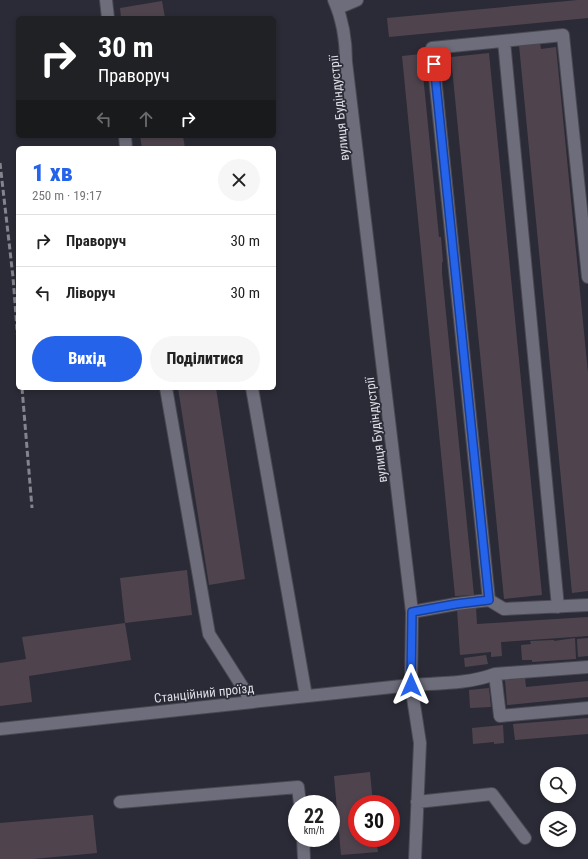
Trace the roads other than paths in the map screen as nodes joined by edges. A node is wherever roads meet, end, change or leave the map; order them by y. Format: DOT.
graph roads {
  1 [pos="106,0"];
  2 [pos="357,0"];
  3 [pos="336,4"];
  4 [pos="108,16"];
  5 [pos="504,41"];
  6 [pos="588,277"];
  7 [pos="166,390"];
  8 [pos="252,390"];
  9 [pos="489,600"];
  10 [pos="588,605"];
  11 [pos="558,608"];
  12 [pos="412,612"];
  13 [pos="588,668"];
  14 [pos="495,674"];
  15 [pos="411,685"];
  16 [pos="306,696"];
  17 [pos="252,702"];
  18 [pos="588,708"];
  19 [pos="0,729"];
  20 [pos="299,795"];
  21 [pos="120,802"];
  22 [pos="417,802"];
  23 [pos="524,838"];
  24 [pos="303,847"];
  25 [pos="304,859"];
  26 [pos="415,859"];
  1 -- 4 [label="street"];
  2 -- 3 [label="street"];
  3 -- 12 [label="street, вулиця Будіндустрії"];
  5 -- 6 [label="street"];
  5 -- 9 [label="street"];
  5 -- 11 [label="street"];
  7 -- 17 [label="street"];
  8 -- 16 [label="street"];
  9 -- 11 [label="street"];
  9 -- 12 [label="street"];
  10 -- 11 [label="street"];
  12 -- 15 [label="street, вулиця Будіндустрії"];
  13 -- 14 [label="street, Станційний проїзд"];
  14 -- 15 [label="street, Станційний проїзд"];
  14 -- 18 [label="street"];
  15 -- 16 [label="street, Станційний проїзд"];
  15 -- 22 [label="street, вулиця Будіндустрії"];
  16 -- 17 [label="street, Станційний проїзд"];
  17 -- 19 [label="street, Станційний проїзд"];
  20 -- 21 [label="street"];
  22 -- 23 [label="street"];
  22 -- 26 [label="street, вулиця Будіндустрії"];
  24 -- 25 [label="street"];
}
